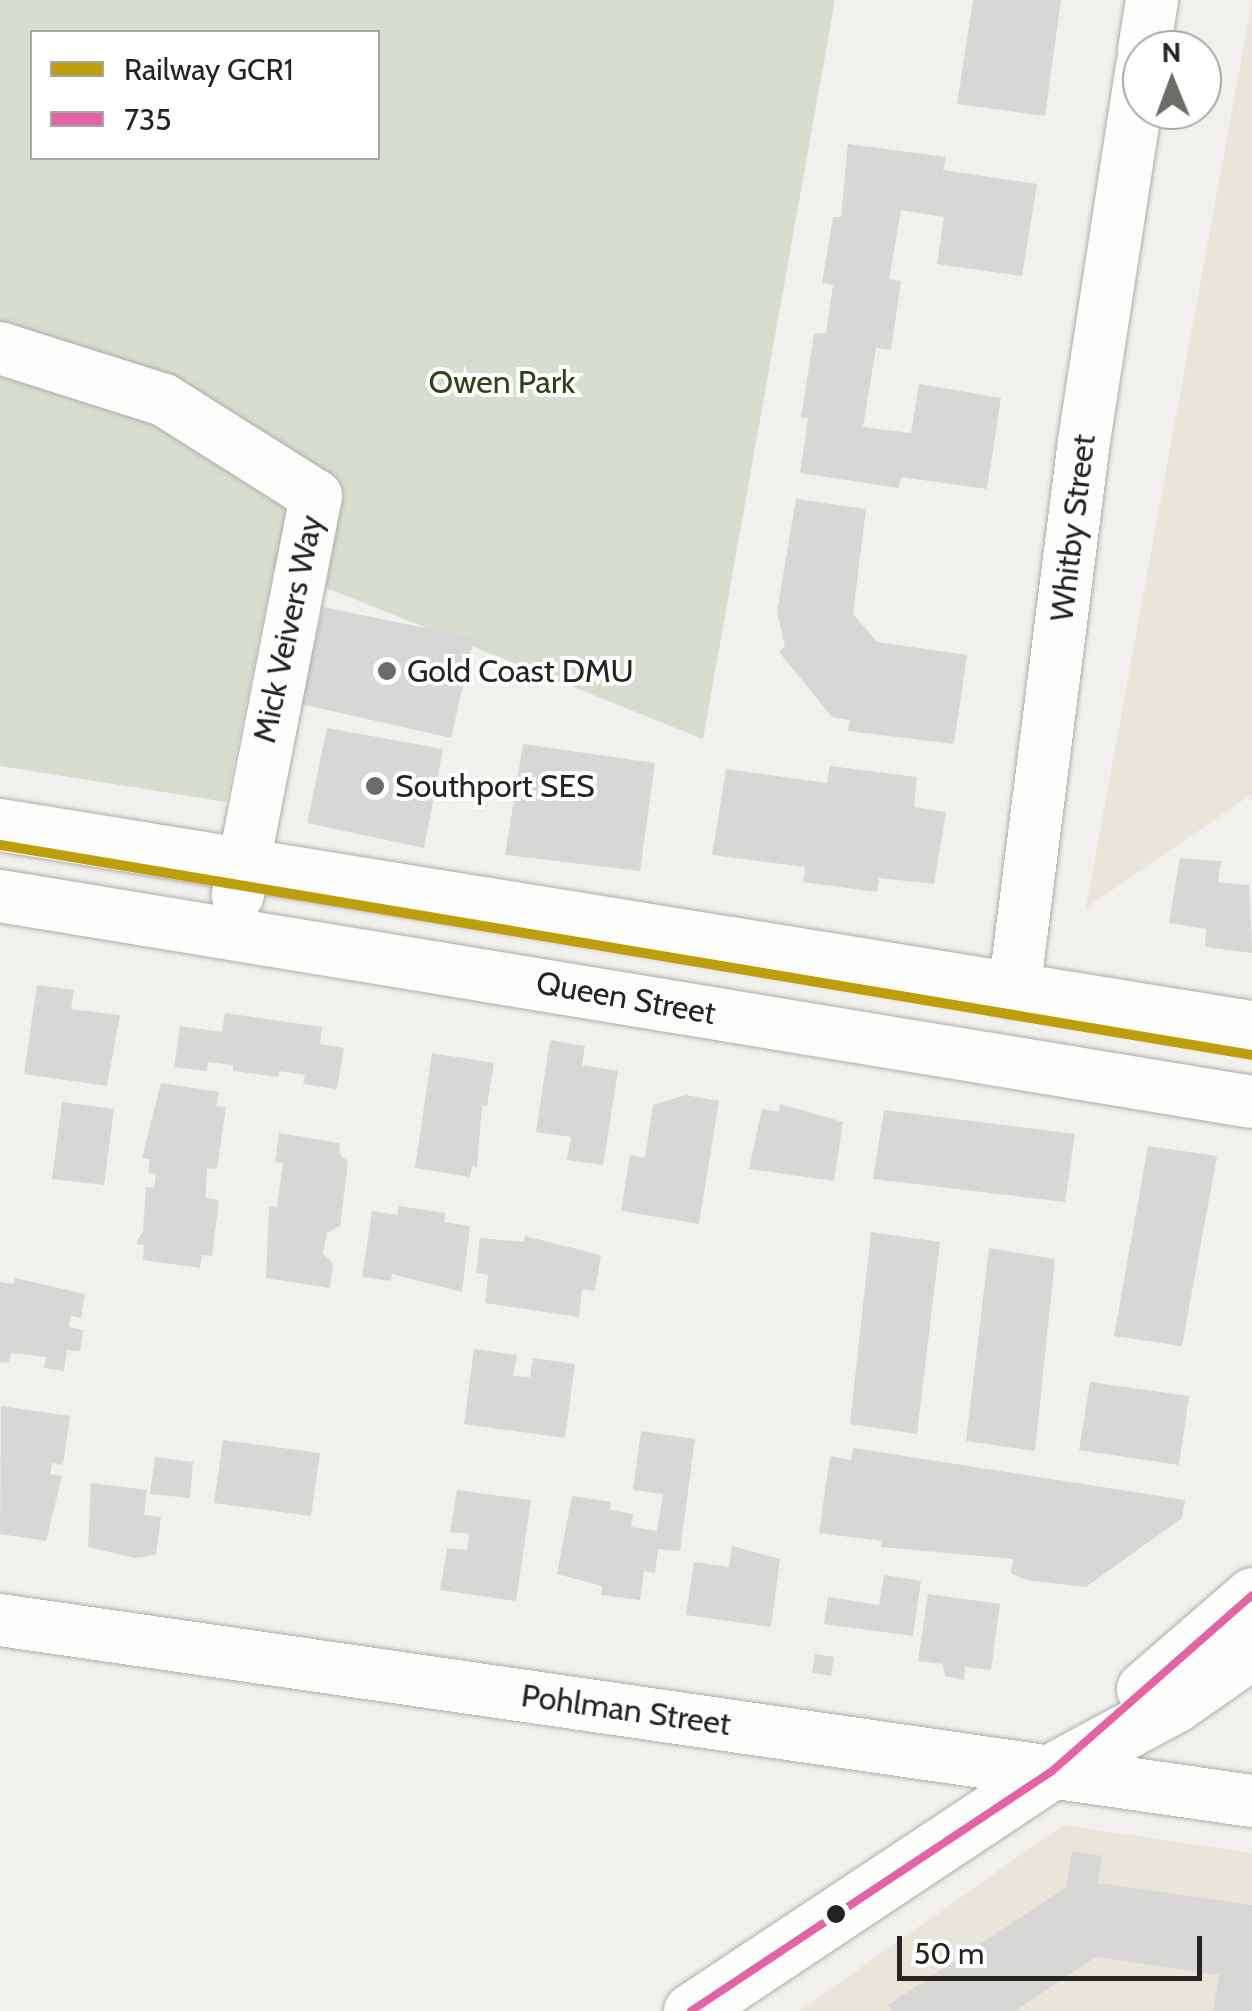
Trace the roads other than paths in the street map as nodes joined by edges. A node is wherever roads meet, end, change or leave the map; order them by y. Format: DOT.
graph roads {
  1 [pos="1152,0"];
  2 [pos="1147,30"];
  3 [pos="1132,130"];
  4 [pos="0,348"];
  5 [pos="0,825"];
  6 [pos="243,862"];
  7 [pos="0,896"];
  8 [pos="232,932"];
  9 [pos="1014,992"];
  10 [pos="1252,1027"];
  11 [pos="1252,1102"];
  12 [pos="1252,1595"];
  13 [pos="0,1620"];
  14 [pos="1252,1651"];
  15 [pos="1052,1771"];
  16 [pos="1252,1801"];
  17 [pos="691,2011"];
  1 -- 2 [label="street"];
  3 -- 9 [label="street, Whitby Street"];
  4 -- 6 [label="street, Mick Veivers Way"];
  5 -- 6 [label="street"];
  6 -- 8 [label="street, Mick Veivers Way"];
  6 -- 9 [label="street"];
  7 -- 8 [label="street, Queen Street"];
  8 -- 11 [label="street, Queen Street"];
  9 -- 10 [label="street"];
  12 -- 15 [label="main road"];
  13 -- 15 [label="street, Pohlman Street"];
  14 -- 15 [label="main road"];
  15 -- 16 [label="street, Pohlman Street"];
  15 -- 17 [label="main road"];
}
